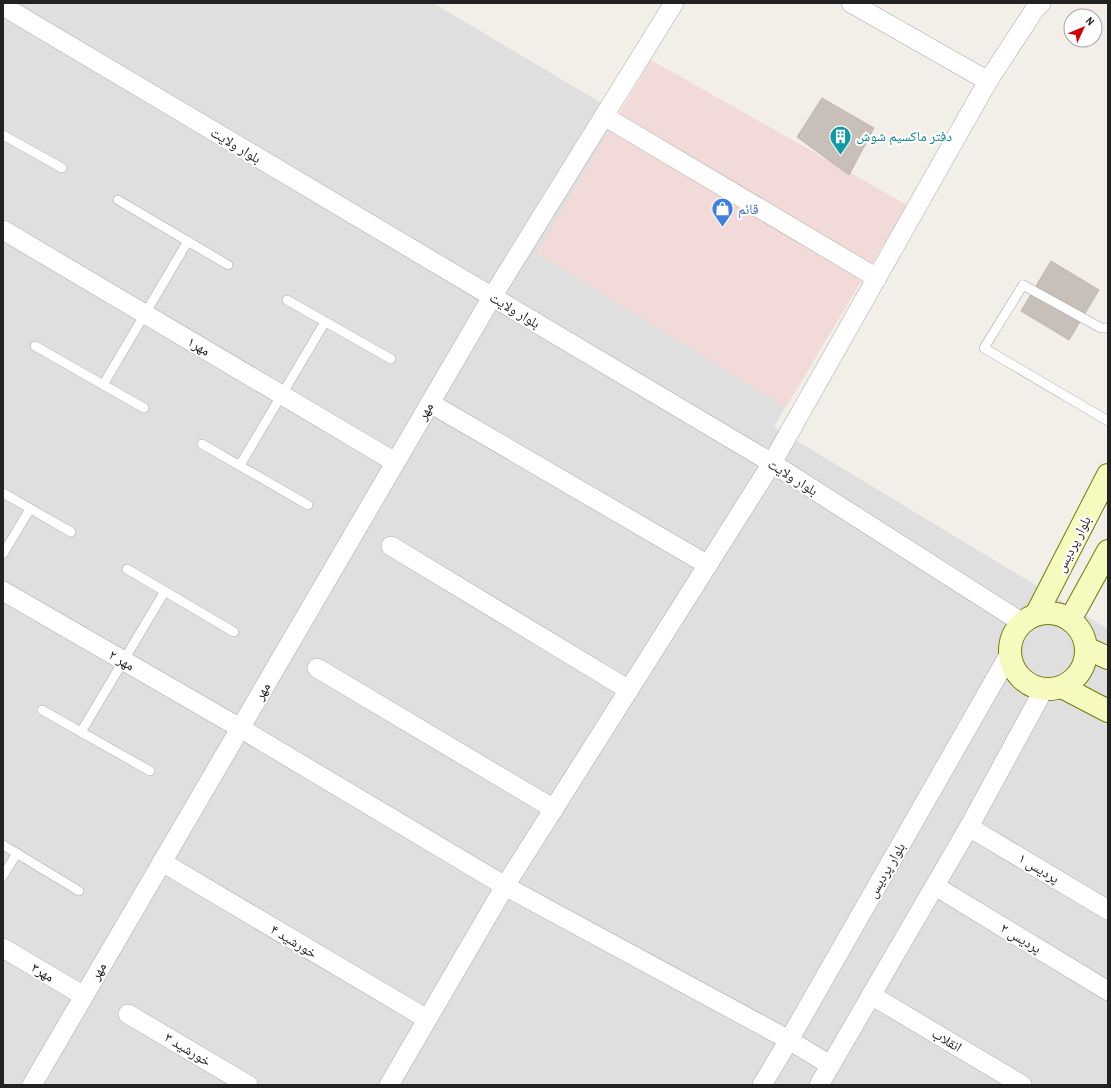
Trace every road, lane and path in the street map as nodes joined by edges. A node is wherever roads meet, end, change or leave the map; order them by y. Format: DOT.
graph roads {
  1 [pos="674,3"];
  2 [pos="850,3"];
  3 [pos="1040,3"];
  4 [pos="3,6"];
  5 [pos="988,81"];
  6 [pos="604,116"];
  7 [pos="3,134"];
  8 [pos="62,168"];
  9 [pos="118,200"];
  10 [pos="3,230"];
  11 [pos="188,241"];
  12 [pos="228,265"];
  13 [pos="877,278"];
  14 [pos="492,297"];
  15 [pos="287,300"];
  16 [pos="145,314"];
  17 [pos="325,322"];
  18 [pos="1108,328"];
  19 [pos="35,346"];
  20 [pos="391,359"];
  21 [pos="103,385"];
  22 [pos="282,394"];
  23 [pos="430,403"];
  24 [pos="144,408"];
  25 [pos="1108,421"];
  26 [pos="202,444"];
  27 [pos="395,462"];
  28 [pos="772,463"];
  29 [pos="240,465"];
  30 [pos="1108,475"];
  31 [pos="3,492"];
  32 [pos="308,505"];
  33 [pos="30,509"];
  34 [pos="71,532"];
  35 [pos="391,546"];
  36 [pos="1108,552"];
  37 [pos="3,554"];
  38 [pos="708,565"];
  39 [pos="127,569"];
  40 [pos="3,591"];
  41 [pos="165,591"];
  42 [pos="1029,618"];
  43 [pos="1070,620"];
  44 [pos="234,632"];
  45 [pos="1086,648"];
  46 [pos="1009,655"];
  47 [pos="1108,658"];
  48 [pos="124,661"];
  49 [pos="317,668"];
  50 [pos="1053,688"];
  51 [pos="629,690"];
  52 [pos="42,710"];
  53 [pos="1108,711"];
  54 [pos="240,728"];
  55 [pos="82,732"];
  56 [pos="150,771"];
  57 [pos="554,809"];
  58 [pos="969,827"];
  59 [pos="3,845"];
  60 [pos="17,853"];
  61 [pos="162,862"];
  62 [pos="3,876"];
  63 [pos="505,886"];
  64 [pos="935,886"];
  65 [pos="80,891"];
  66 [pos="1108,910"];
  67 [pos="3,948"];
  68 [pos="1108,991"];
  69 [pos="871,995"];
  70 [pos="84,996"];
  71 [pos="128,1014"];
  72 [pos="427,1019"];
  73 [pos="789,1040"];
  74 [pos="830,1065"];
  75 [pos="32,1085"];
  76 [pos="248,1085"];
  77 [pos="389,1085"];
  78 [pos="762,1085"];
  79 [pos="819,1085"];
  80 [pos="1022,1085"];
  1 -- 6 [label="street, مهر"];
  2 -- 5 [label="street"];
  3 -- 5 [label="street"];
  4 -- 14 [label="street, بلوار ولایت"];
  5 -- 13 [label="street"];
  6 -- 13 [label="street"];
  6 -- 14 [label="street, مهر"];
  7 -- 8 [label="lane"];
  9 -- 11 [label="lane"];
  10 -- 16 [label="street, مهر۱"];
  11 -- 12 [label="lane"];
  11 -- 16 [label="lane"];
  13 -- 28 [label="street"];
  14 -- 23 [label="street, مهر"];
  14 -- 28 [label="street, بلوار ولایت"];
  15 -- 17 [label="lane"];
  16 -- 21 [label="lane"];
  16 -- 22 [label="street, مهر۱"];
  17 -- 20 [label="lane"];
  17 -- 22 [label="lane"];
  18 -- 25 [label="lane"];
  19 -- 21 [label="lane"];
  21 -- 24 [label="lane"];
  22 -- 27 [label="street, مهر۱"];
  22 -- 29 [label="lane"];
  23 -- 27 [label="street, مهر"];
  23 -- 38 [label="street"];
  26 -- 29 [label="lane"];
  27 -- 54 [label="street, مهر"];
  28 -- 38 [label="street"];
  28 -- 42 [label="street, بلوار ولایت"];
  29 -- 32 [label="lane"];
  30 -- 42 [label="street, بلوار پردیس"];
  31 -- 33 [label="lane"];
  33 -- 34 [label="lane"];
  33 -- 37 [label="lane"];
  35 -- 51 [label="street"];
  36 -- 43 [label="street"];
  38 -- 51 [label="street"];
  39 -- 41 [label="lane"];
  40 -- 48 [label="street, مهر ۲"];
  41 -- 44 [label="lane"];
  41 -- 48 [label="lane"];
  42 -- 43 [label="street"];
  42 -- 46 [label="street"];
  43 -- 45 [label="street"];
  45 -- 47 [label="street"];
  45 -- 50 [label="street"];
  46 -- 50 [label="street"];
  46 -- 73 [label="street, بلوار پردیس"];
  48 -- 54 [label="street, مهر ۲"];
  48 -- 55 [label="lane"];
  49 -- 57 [label="street"];
  50 -- 53 [label="street"];
  50 -- 58 [label="street"];
  51 -- 57 [label="street"];
  52 -- 55 [label="lane"];
  54 -- 61 [label="street, مهر"];
  54 -- 63 [label="street, مهر ۲"];
  55 -- 56 [label="lane"];
  57 -- 63 [label="street"];
  58 -- 64 [label="street"];
  58 -- 66 [label="street, پردیس ۱"];
  59 -- 60 [label="lane"];
  60 -- 62 [label="lane"];
  60 -- 65 [label="lane"];
  61 -- 70 [label="street, مهر"];
  61 -- 72 [label="street, خورشید ۴"];
  63 -- 72 [label="street"];
  63 -- 73 [label="street, مهر ۲"];
  64 -- 68 [label="street, پردیس ۲"];
  64 -- 69 [label="street"];
  67 -- 70 [label="street, مهر۳"];
  69 -- 74 [label="street"];
  69 -- 80 [label="street, انقلاب"];
  70 -- 75 [label="street, مهر"];
  71 -- 76 [label="street, خورشید ۳"];
  72 -- 77 [label="street"];
  73 -- 74 [label="street, مهر ۲"];
  73 -- 78 [label="street, بلوار پردیس"];
  74 -- 79 [label="street"];
}
